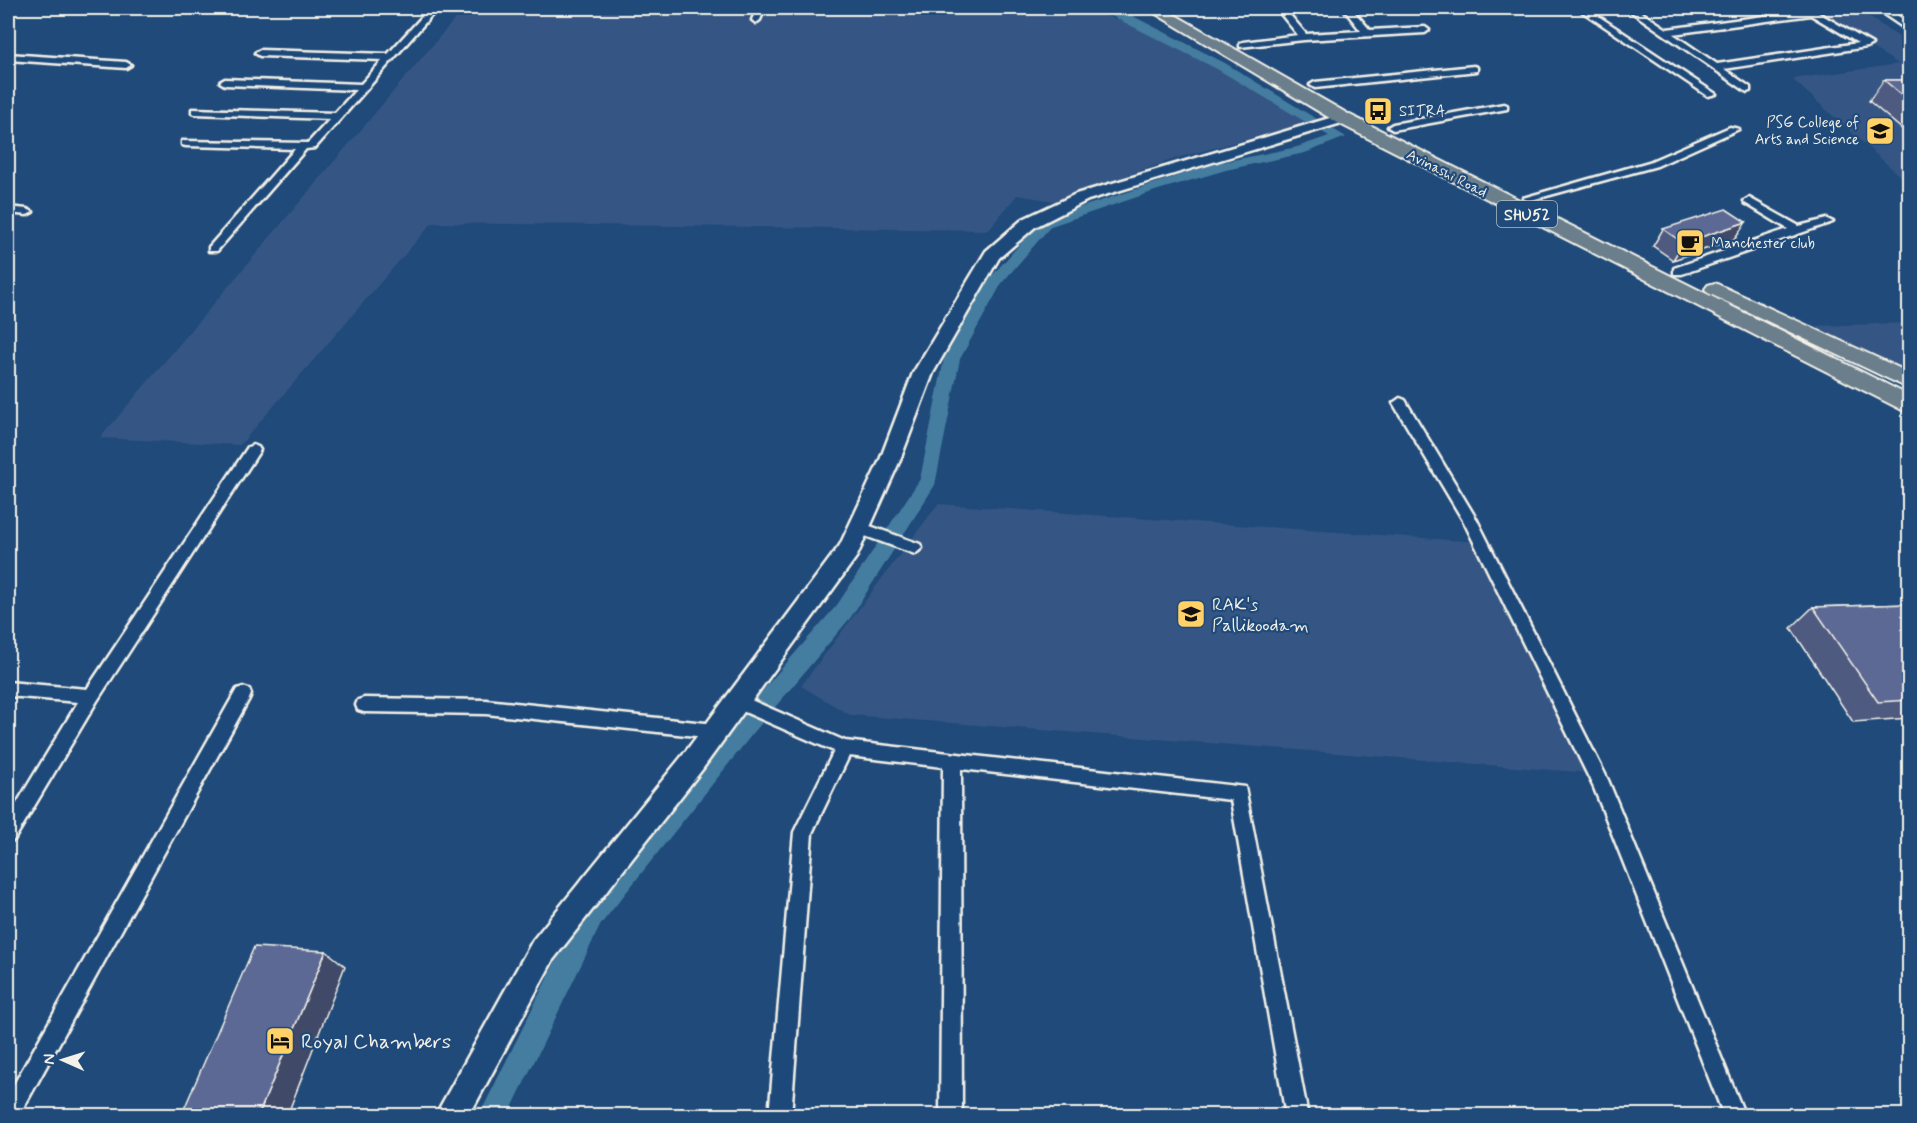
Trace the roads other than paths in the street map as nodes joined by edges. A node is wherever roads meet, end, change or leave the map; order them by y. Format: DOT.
graph roads {
  1 [pos="434,8"];
  2 [pos="761,8"];
  3 [pos="1153,8"];
  4 [pos="1178,8"];
  5 [pos="1280,8"];
  6 [pos="1347,8"];
  7 [pos="1581,8"];
  8 [pos="1630,8"];
  9 [pos="1910,8"];
  10 [pos="1809,10"];
  11 [pos="756,20"];
  12 [pos="1910,29"];
  13 [pos="1425,30"];
  14 [pos="1666,32"];
  15 [pos="1368,34"];
  16 [pos="1304,38"];
  17 [pos="1244,45"];
  18 [pos="260,53"];
  19 [pos="1696,54"];
  20 [pos="8,57"];
  21 [pos="390,57"];
  22 [pos="1658,58"];
  23 [pos="126,65"];
  24 [pos="1715,67"];
  25 [pos="1474,69"];
  26 [pos="225,82"];
  27 [pos="1315,85"];
  28 [pos="364,87"];
  29 [pos="1747,89"];
  30 [pos="1711,94"];
  31 [pos="1504,107"];
  32 [pos="195,111"];
  33 [pos="338,116"];
  34 [pos="1325,124"];
  35 [pos="1394,127"];
  36 [pos="1734,129"];
  37 [pos="186,143"];
  38 [pos="303,146"];
  39 [pos="1528,198"];
  40 [pos="1749,201"];
  41 [pos="8,210"];
  42 [pos="27,212"];
  43 [pos="1827,222"];
  44 [pos="1797,230"];
  45 [pos="213,249"];
  46 [pos="1678,271"];
  47 [pos="1910,382"];
  48 [pos="1400,403"];
  49 [pos="1910,406"];
  50 [pos="253,450"];
  51 [pos="869,531"];
  52 [pos="910,546"];
  53 [pos="8,689"];
  54 [pos="243,694"];
  55 [pos="91,696"];
  56 [pos="740,703"];
  57 [pos="364,705"];
  58 [pos="715,731"];
  59 [pos="844,748"];
  60 [pos="952,760"];
  61 [pos="8,834"];
  62 [pos="8,1115"];
  63 [pos="451,1116"];
  64 [pos="780,1116"];
  65 [pos="951,1116"];
  66 [pos="1297,1116"];
  67 [pos="1735,1116"];
  1 -- 21 [label="street"];
  2 -- 11 [label="street"];
  3 -- 34 [label="main road, Avinashi Road / SHU52"];
  4 -- 17 [label="main road, Avinashi Road / SHU52"];
  5 -- 16 [label="street"];
  6 -- 15 [label="street"];
  7 -- 22 [label="street"];
  8 -- 14 [label="street"];
  9 -- 12 [label="street"];
  10 -- 14 [label="street"];
  10 -- 24 [label="street"];
  13 -- 15 [label="street"];
  14 -- 19 [label="street"];
  15 -- 16 [label="street"];
  16 -- 17 [label="street"];
  17 -- 27 [label="main road, Avinashi Road / SHU52"];
  18 -- 21 [label="street"];
  19 -- 22 [label="street"];
  19 -- 24 [label="street"];
  20 -- 23 [label="street"];
  21 -- 28 [label="street"];
  22 -- 30 [label="street"];
  24 -- 29 [label="street"];
  25 -- 27 [label="street"];
  26 -- 28 [label="street"];
  27 -- 35 [label="main road, Avinashi Road / SHU52"];
  28 -- 33 [label="street"];
  31 -- 35 [label="street"];
  32 -- 33 [label="street"];
  33 -- 38 [label="street"];
  34 -- 49 [label="main road, Avinashi Road / SHU52"];
  34 -- 51 [label="street"];
  35 -- 39 [label="main road, Avinashi Road / SHU52"];
  36 -- 39 [label="street"];
  37 -- 38 [label="street"];
  38 -- 45 [label="street"];
  39 -- 46 [label="main road, Avinashi Road / SHU52"];
  40 -- 44 [label="street"];
  41 -- 42 [label="street"];
  43 -- 44 [label="street"];
  44 -- 46 [label="street"];
  46 -- 47 [label="main road, Avinashi Road / SHU52"];
  48 -- 67 [label="street"];
  50 -- 55 [label="street"];
  51 -- 52 [label="street"];
  51 -- 56 [label="street"];
  53 -- 55 [label="street"];
  54 -- 62 [label="street"];
  55 -- 61 [label="street"];
  56 -- 58 [label="street"];
  56 -- 59 [label="street"];
  57 -- 58 [label="street"];
  58 -- 63 [label="street"];
  59 -- 60 [label="street"];
  59 -- 64 [label="street"];
  60 -- 65 [label="street"];
  60 -- 66 [label="street"];
}
